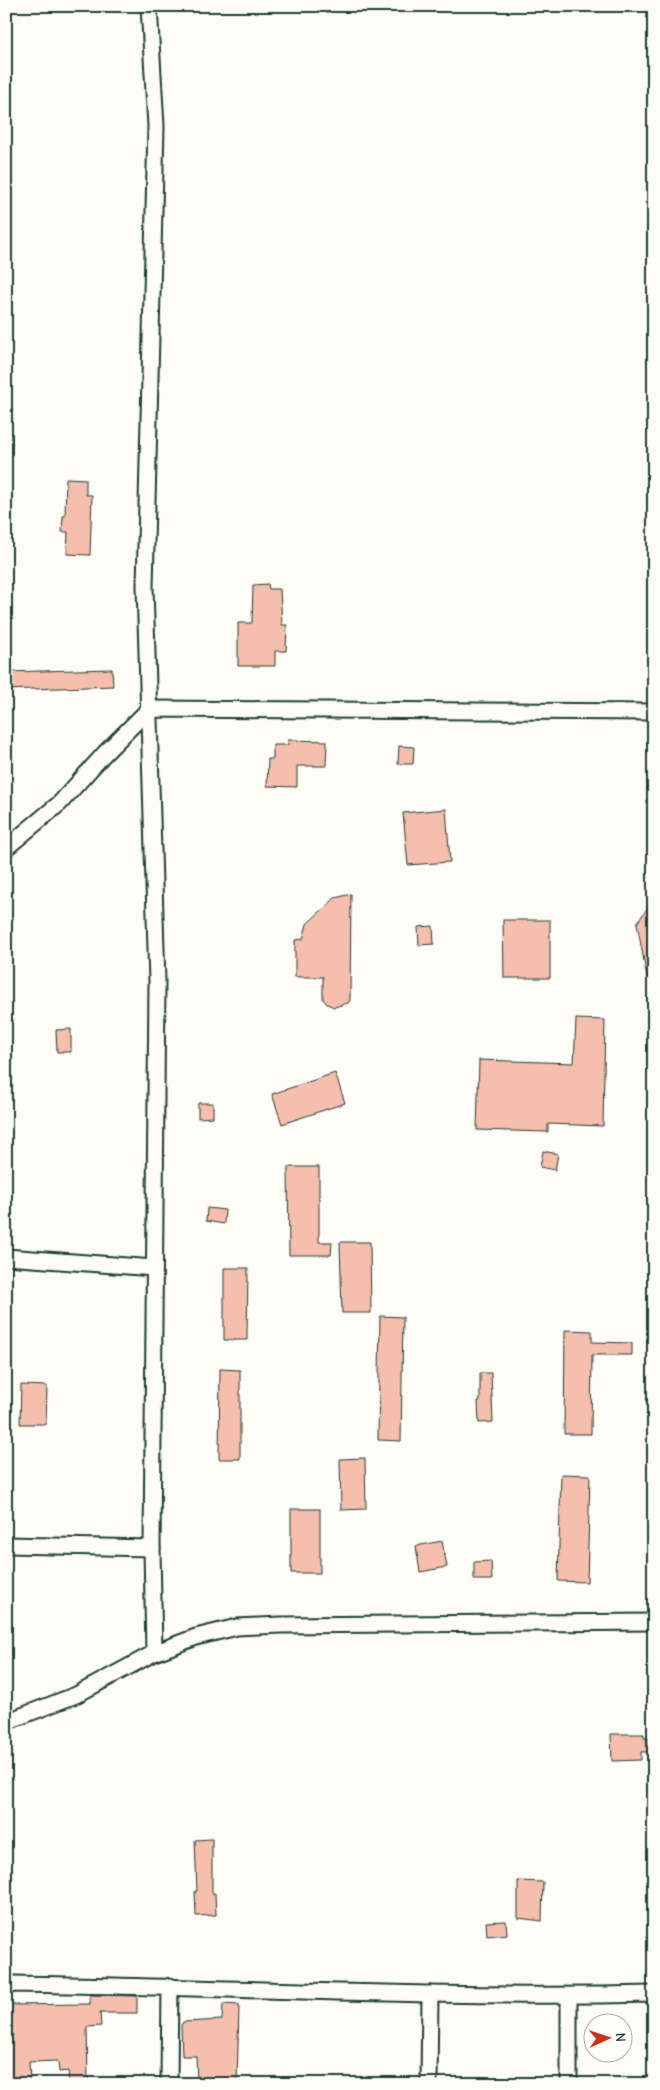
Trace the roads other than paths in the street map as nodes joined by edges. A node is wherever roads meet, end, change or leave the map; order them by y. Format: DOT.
graph roads {
  1 [pos="149,6"];
  2 [pos="149,709"];
  3 [pos="654,712"];
  4 [pos="6,848"];
  5 [pos="6,1257"];
  6 [pos="154,1268"];
  7 [pos="6,1545"];
  8 [pos="152,1548"];
  9 [pos="654,1622"];
  10 [pos="154,1653"];
  11 [pos="34,1711"];
  12 [pos="6,1712"];
  13 [pos="6,1722"];
  14 [pos="6,1986"];
  15 [pos="170,1986"];
  16 [pos="430,1994"];
  17 [pos="654,1994"];
  18 [pos="569,1996"];
  19 [pos="168,2084"];
  20 [pos="429,2084"];
  21 [pos="569,2084"];
  1 -- 2 [label="street"];
  2 -- 3 [label="street"];
  2 -- 4 [label="street"];
  2 -- 6 [label="street"];
  5 -- 6 [label="street"];
  6 -- 8 [label="street"];
  7 -- 8 [label="street"];
  8 -- 10 [label="street"];
  9 -- 10 [label="street"];
  10 -- 11 [label="street"];
  11 -- 12 [label="street"];
  11 -- 13 [label="street"];
  14 -- 15 [label="street"];
  15 -- 16 [label="street"];
  15 -- 19 [label="street"];
  16 -- 18 [label="street"];
  16 -- 20 [label="street"];
  17 -- 18 [label="street"];
  18 -- 21 [label="street"];
}
